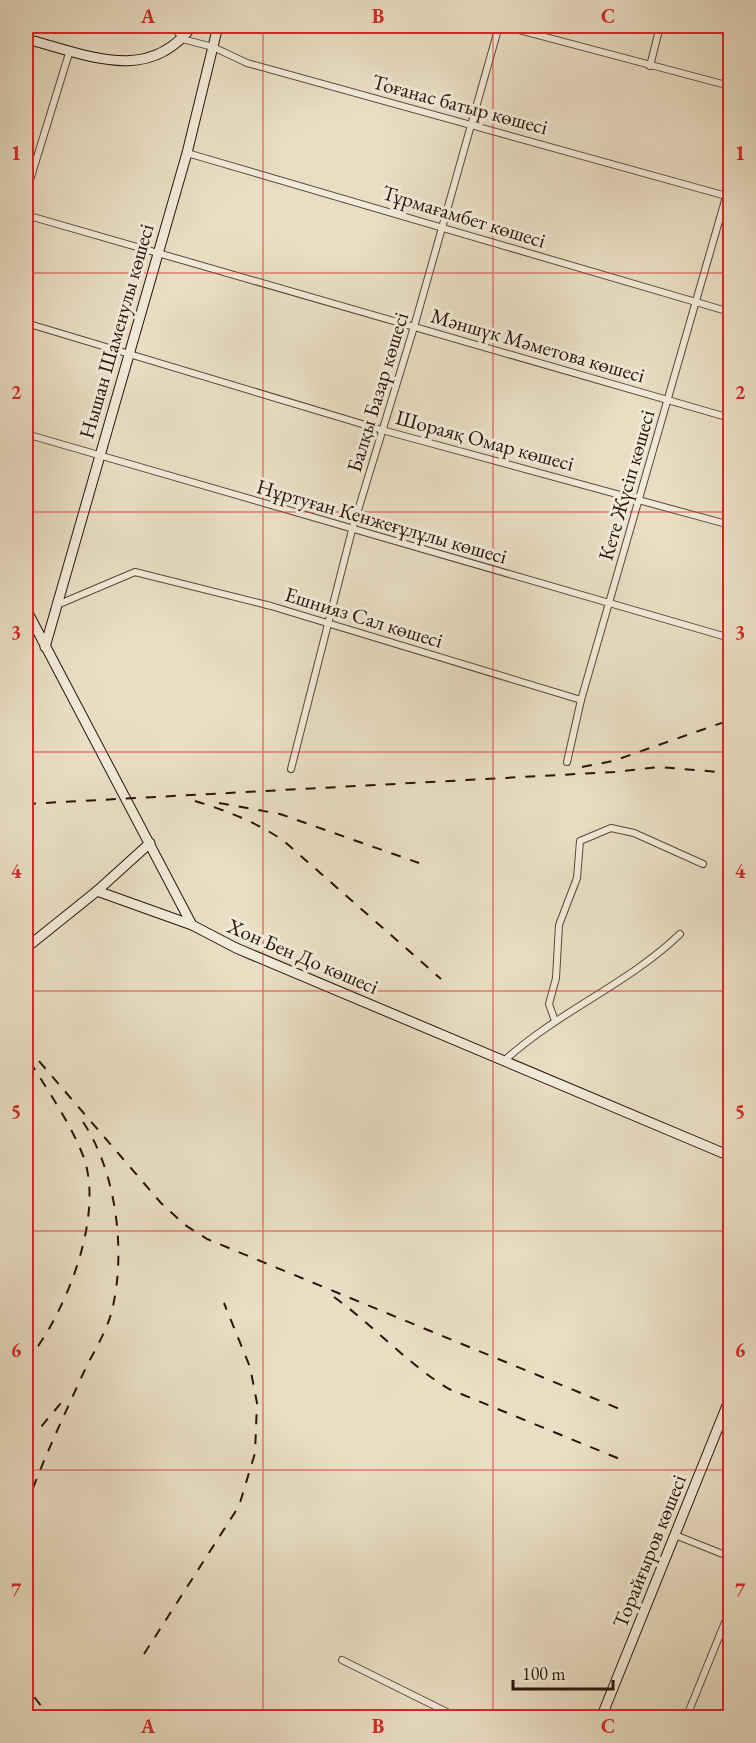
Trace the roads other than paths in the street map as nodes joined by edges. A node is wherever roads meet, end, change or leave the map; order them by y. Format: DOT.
graph roads {
  1 [pos="174,26"];
  2 [pos="192,26"];
  3 [pos="218,26"];
  4 [pos="499,26"];
  5 [pos="504,26"];
  6 [pos="660,26"];
  7 [pos="26,39"];
  8 [pos="182,39"];
  9 [pos="213,47"];
  10 [pos="70,50"];
  11 [pos="650,66"];
  12 [pos="730,86"];
  13 [pos="471,124"];
  14 [pos="187,153"];
  15 [pos="26,165"];
  16 [pos="33,169"];
  17 [pos="730,183"];
  18 [pos="26,193"];
  19 [pos="729,196"];
  20 [pos="26,215"];
  21 [pos="442,225"];
  22 [pos="157,253"];
  23 [pos="695,303"];
  24 [pos="730,312"];
  25 [pos="26,322"];
  26 [pos="414,327"];
  27 [pos="129,354"];
  28 [pos="667,399"];
  29 [pos="730,418"];
  30 [pos="382,430"];
  31 [pos="26,435"];
  32 [pos="99,456"];
  33 [pos="640,498"];
  34 [pos="730,525"];
  35 [pos="352,530"];
  36 [pos="608,604"];
  37 [pos="57,605"];
  38 [pos="26,609"];
  39 [pos="328,624"];
  40 [pos="730,638"];
  41 [pos="45,646"];
  42 [pos="581,700"];
  43 [pos="567,762"];
  44 [pos="291,769"];
  45 [pos="150,843"];
  46 [pos="703,864"];
  47 [pos="97,891"];
  48 [pos="192,926"];
  49 [pos="680,934"];
  50 [pos="26,948"];
  51 [pos="555,1021"];
  52 [pos="505,1060"];
  53 [pos="730,1156"];
  54 [pos="730,1398"];
  55 [pos="675,1535"];
  56 [pos="730,1556"];
  57 [pos="730,1610"];
  58 [pos="342,1660"];
  59 [pos="459,1718"];
  60 [pos="601,1718"];
  61 [pos="686,1718"];
  1 -- 8 [label="street"];
  2 -- 8 [label="street"];
  3 -- 9 [label="street, Нышан Шаменулы көшесі"];
  4 -- 13 [label="street, Балқы Базар көшесі"];
  5 -- 11 [label="street"];
  6 -- 11 [label="street"];
  7 -- 10 [label="street"];
  8 -- 9 [label="street, Тоғанас батыр көшесі"];
  8 -- 10 [label="street"];
  9 -- 13 [label="street, Тоғанас батыр көшесі"];
  9 -- 14 [label="street, Нышан Шаменулы көшесі"];
  10 -- 16 [label="street"];
  11 -- 12 [label="street"];
  13 -- 19 [label="street, Тоғанас батыр көшесі"];
  13 -- 21 [label="street, Балқы Базар көшесі"];
  14 -- 21 [label="street, Тұрмағамбет көшесі"];
  14 -- 22 [label="street, Нышан Шаменулы көшесі"];
  15 -- 16 [label="street"];
  16 -- 18 [label="street"];
  17 -- 19 [label="street, Кете Жүсіп көшесі"];
  19 -- 23 [label="street, Кете Жүсіп көшесі"];
  20 -- 22 [label="street, Мәншүк Мәметова көшесі"];
  21 -- 23 [label="street, Тұрмағамбет көшесі"];
  21 -- 26 [label="street, Балқы Базар көшесі"];
  22 -- 26 [label="street, Мәншүк Мәметова көшесі"];
  22 -- 27 [label="street, Нышан Шаменулы көшесі"];
  23 -- 24 [label="street, Тұрмағамбет көшесі"];
  23 -- 28 [label="street, Кете Жүсіп көшесі"];
  25 -- 27 [label="street, Шораяқ Омар көшесі"];
  26 -- 28 [label="street, Мәншүк Мәметова көшесі"];
  26 -- 30 [label="street, Балқы Базар көшесі"];
  27 -- 30 [label="street, Шораяқ Омар көшесі"];
  27 -- 32 [label="street, Нышан Шаменулы көшесі"];
  28 -- 29 [label="street, Мәншүк Мәметова көшесі"];
  28 -- 33 [label="street, Кете Жүсіп көшесі"];
  30 -- 33 [label="street, Шораяқ Омар көшесі"];
  30 -- 35 [label="street, Балқы Базар көшесі"];
  31 -- 32 [label="street, Нұртуған Кенжеғұлұлы көшесі"];
  32 -- 35 [label="street, Нұртуған Кенжеғұлұлы көшесі"];
  32 -- 37 [label="street, Нышан Шаменулы көшесі"];
  33 -- 34 [label="street, Шораяқ Омар көшесі"];
  33 -- 36 [label="street, Кете Жүсіп көшесі"];
  35 -- 36 [label="street, Нұртуған Кенжеғұлұлы көшесі"];
  35 -- 39 [label="street, Балқы Базар көшесі"];
  36 -- 40 [label="street, Нұртуған Кенжеғұлұлы көшесі"];
  36 -- 42 [label="street, Кете Жүсіп көшесі"];
  37 -- 39 [label="street, Ешнияз Сал көшесі"];
  37 -- 41 [label="street, Нышан Шаменулы көшесі"];
  38 -- 41 [label="street"];
  39 -- 42 [label="street, Ешнияз Сал көшесі"];
  39 -- 44 [label="street, Балқы Базар көшесі"];
  41 -- 45 [label="street"];
  42 -- 43 [label="street, Кете Жүсіп көшесі"];
  45 -- 47 [label="street"];
  45 -- 48 [label="street"];
  46 -- 51 [label="street"];
  47 -- 48 [label="street, Хон Бен До көшесі"];
  47 -- 50 [label="street"];
  48 -- 52 [label="street, Хон Бен До көшесі"];
  49 -- 51 [label="street"];
  51 -- 52 [label="street"];
  52 -- 53 [label="street, Хон Бен До көшесі"];
  54 -- 55 [label="street, Торайғыров көшесі"];
  55 -- 56 [label="street"];
  55 -- 60 [label="street, Торайғыров көшесі"];
  57 -- 61 [label="street"];
  58 -- 59 [label="street"];
}
